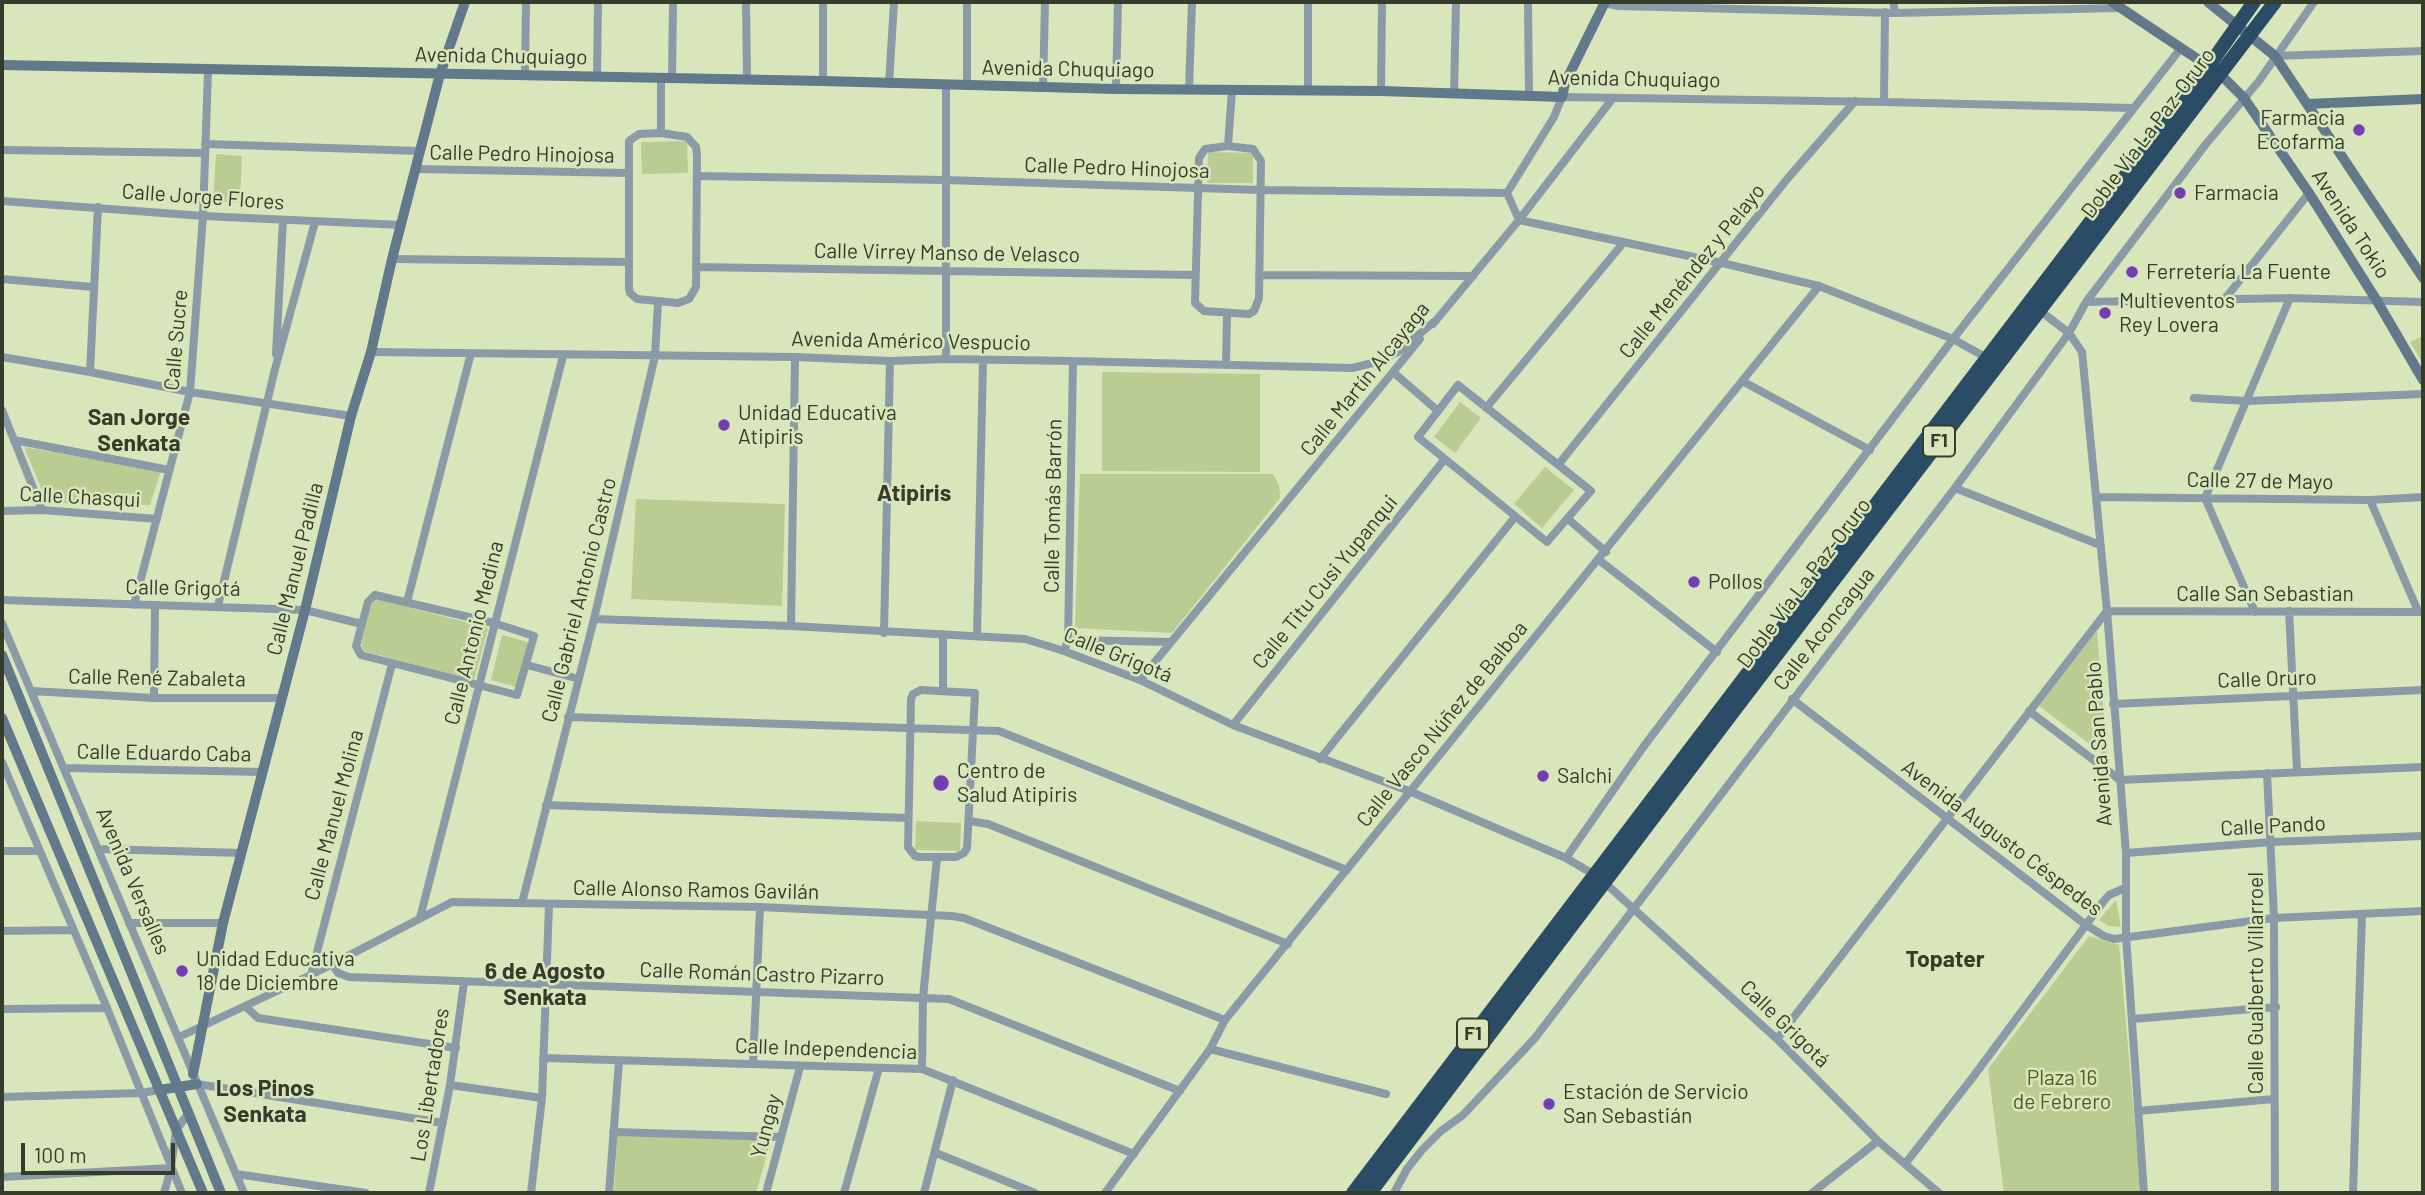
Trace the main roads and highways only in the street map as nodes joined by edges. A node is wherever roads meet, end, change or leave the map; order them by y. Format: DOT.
graph roads {
  1 [pos="2255,2"];
  2 [pos="2275,2"];
  3 [pos="2214,71"];
  4 [pos="1599,878"];
  5 [pos="1375,1191"];
  6 [pos="1353,1193"];
  1 -- 3 [label="highway, Doble Vía La Paz-Oruro / F1"];
  2 -- 3 [label="highway, Doble Vía La Paz-Oruro / F1"];
  3 -- 4 [label="highway, Doble Vía La Paz-Oruro / F1"];
  3 -- 4 [label="highway, Doble Vía La Paz-Oruro / F1"];
  4 -- 5 [label="highway, Doble Vía La Paz-Oruro / F1"];
  4 -- 6 [label="highway, Doble Vía La Paz-Oruro / F1"];
}
